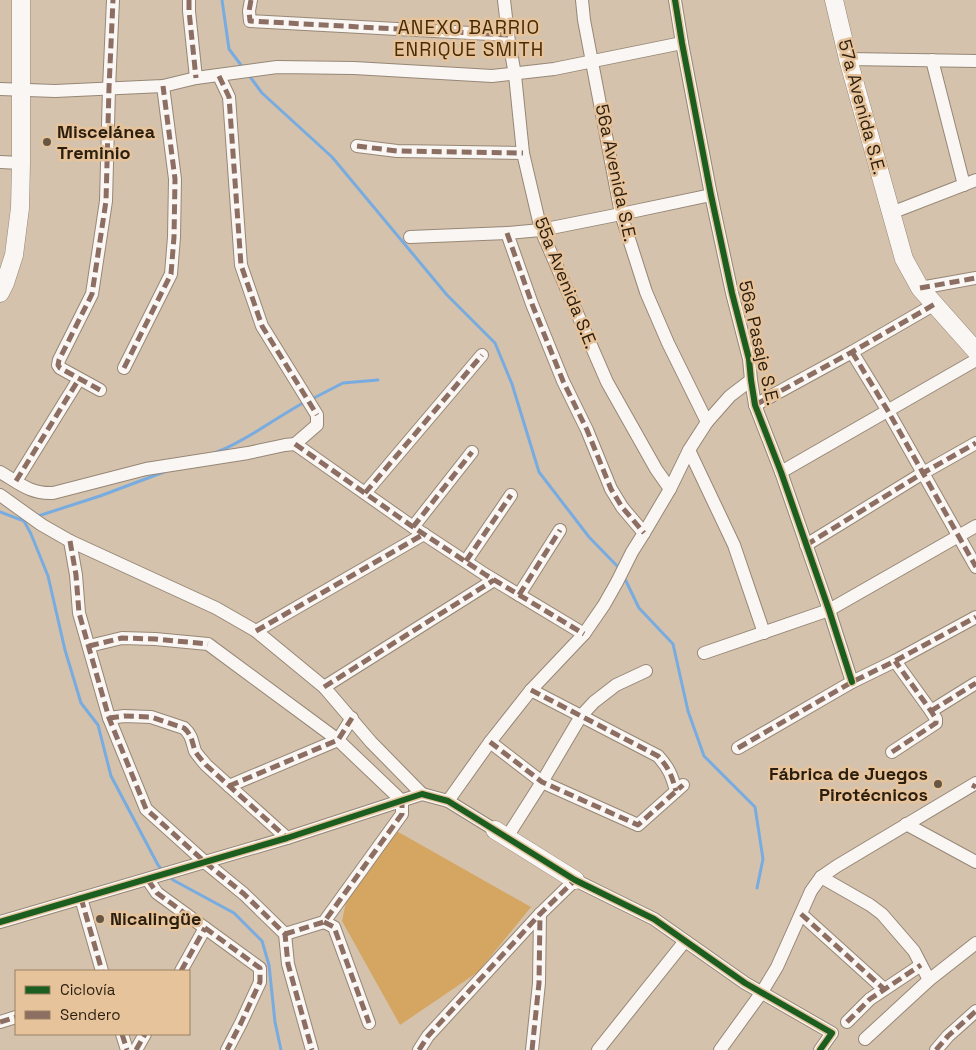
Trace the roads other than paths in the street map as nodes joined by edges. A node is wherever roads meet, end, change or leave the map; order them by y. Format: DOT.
graph roads {
  1 [pos="21,0"];
  2 [pos="113,0"];
  3 [pos="189,0"];
  4 [pos="251,0"];
  5 [pos="504,0"];
  6 [pos="582,0"];
  7 [pos="674,0"];
  8 [pos="834,0"];
  9 [pos="508,35"];
  10 [pos="682,43"];
  11 [pos="848,59"];
  12 [pos="932,60"];
  13 [pos="593,61"];
  14 [pos="976,61"];
  15 [pos="515,74"];
  16 [pos="222,75"];
  17 [pos="196,78"];
  18 [pos="163,86"];
  19 [pos="109,88"];
  20 [pos="0,89"];
  21 [pos="21,90"];
  22 [pos="357,146"];
  23 [pos="523,153"];
  24 [pos="0,162"];
  25 [pos="21,163"];
  26 [pos="970,182"];
  27 [pos="711,195"];
  28 [pos="891,213"];
  29 [pos="621,214"];
  30 [pos="541,230"];
  31 [pos="507,233"];
  32 [pos="410,237"];
  33 [pos="976,278"];
  34 [pos="920,288"];
  35 [pos="0,293"];
  36 [pos="936,304"];
  37 [pos="976,351"];
  38 [pos="852,352"];
  39 [pos="482,355"];
  40 [pos="976,360"];
  41 [pos="124,368"];
  42 [pos="79,379"];
  43 [pos="751,380"];
  44 [pos="100,390"];
  45 [pos="755,405"];
  46 [pos="888,411"];
  47 [pos="707,422"];
  48 [pos="976,443"];
  49 [pos="295,444"];
  50 [pos="689,450"];
  51 [pos="472,452"];
  52 [pos="0,472"];
  53 [pos="781,472"];
  54 [pos="923,474"];
  55 [pos="16,481"];
  56 [pos="670,489"];
  57 [pos="366,493"];
  58 [pos="0,495"];
  59 [pos="511,495"];
  60 [pos="976,526"];
  61 [pos="418,530"];
  62 [pos="560,530"];
  63 [pos="644,533"];
  64 [pos="958,536"];
  65 [pos="70,541"];
  66 [pos="806,545"];
  67 [pos="466,561"];
  68 [pos="976,567"];
  69 [pos="494,580"];
  70 [pos="519,595"];
  71 [pos="829,610"];
  72 [pos="976,617"];
  73 [pos="256,631"];
  74 [pos="764,633"];
  75 [pos="584,634"];
  76 [pos="89,646"];
  77 [pos="704,653"];
  78 [pos="895,661"];
  79 [pos="646,670"];
  80 [pos="852,682"];
  81 [pos="976,683"];
  82 [pos="324,686"];
  83 [pos="531,690"];
  84 [pos="931,711"];
  85 [pos="581,716"];
  86 [pos="109,718"];
  87 [pos="352,718"];
  88 [pos="338,740"];
  89 [pos="490,742"];
  90 [pos="738,748"];
  91 [pos="892,752"];
  92 [pos="542,782"];
  93 [pos="975,785"];
  94 [pos="229,786"];
  95 [pos="422,794"];
  96 [pos="402,801"];
  97 [pos="448,801"];
  98 [pos="906,824"];
  99 [pos="501,834"];
  100 [pos="288,838"];
  101 [pos="206,862"];
  102 [pos="976,862"];
  103 [pos="160,876"];
  104 [pos="821,877"];
  105 [pos="576,880"];
  106 [pos="81,898"];
  107 [pos="540,914"];
  108 [pos="801,914"];
  109 [pos="0,922"];
  110 [pos="324,922"];
  111 [pos="205,928"];
  112 [pos="285,934"];
  113 [pos="684,941"];
  114 [pos="976,943"];
  115 [pos="921,965"];
  116 [pos="102,970"];
  117 [pos="182,970"];
  118 [pos="929,980"];
  119 [pos="884,989"];
  120 [pos="762,992"];
  121 [pos="976,1011"];
  122 [pos="15,1017"];
  123 [pos="0,1022"];
  124 [pos="847,1022"];
  125 [pos="369,1023"];
  126 [pos="122,1035"];
  127 [pos="144,1035"];
  128 [pos="865,1039"];
  129 [pos="127,1050"];
  130 [pos="136,1050"];
  131 [pos="227,1050"];
  132 [pos="312,1050"];
  133 [pos="419,1050"];
  134 [pos="532,1050"];
  135 [pos="598,1050"];
  136 [pos="720,1050"];
  137 [pos="820,1050"];
  138 [pos="936,1050"];
  1 -- 21 [label="street"];
  2 -- 19 [label="street"];
  3 -- 17 [label="street"];
  4 -- 9 [label="street"];
  5 -- 9 [label="street, 55a Avenida S.E."];
  6 -- 13 [label="street, 56a Avenida S.E."];
  7 -- 10 [label="street, 56a Pasaje S.E."];
  8 -- 11 [label="street, 57a Avenida S.E."];
  9 -- 15 [label="street, 55a Avenida S.E."];
  10 -- 13 [label="street"];
  10 -- 27 [label="street, 56a Pasaje S.E."];
  11 -- 12 [label="street"];
  11 -- 28 [label="street, 57a Avenida S.E."];
  12 -- 14 [label="street"];
  12 -- 26 [label="street"];
  13 -- 15 [label="street"];
  13 -- 29 [label="street, 56a Avenida S.E."];
  15 -- 16 [label="street"];
  15 -- 23 [label="street, 55a Avenida S.E."];
  16 -- 17 [label="street"];
  16 -- 49 [label="street"];
  17 -- 18 [label="street"];
  18 -- 19 [label="street"];
  18 -- 41 [label="street"];
  19 -- 21 [label="street"];
  19 -- 42 [label="street"];
  20 -- 21 [label="street"];
  21 -- 25 [label="street"];
  22 -- 23 [label="street"];
  23 -- 30 [label="street, 55a Avenida S.E."];
  24 -- 25 [label="street"];
  25 -- 35 [label="street"];
  26 -- 28 [label="street"];
  27 -- 29 [label="street"];
  27 -- 43 [label="street, 56a Pasaje S.E."];
  28 -- 34 [label="street, 57a Avenida S.E."];
  29 -- 30 [label="street"];
  29 -- 47 [label="street, 56a Avenida S.E."];
  30 -- 31 [label="street"];
  30 -- 56 [label="street, 55a Avenida S.E."];
  31 -- 32 [label="street"];
  31 -- 63 [label="street"];
  33 -- 34 [label="street"];
  34 -- 36 [label="street, 57a Avenida S.E."];
  36 -- 37 [label="street, 57a Avenida S.E."];
  36 -- 38 [label="street"];
  38 -- 45 [label="street"];
  38 -- 46 [label="street"];
  39 -- 57 [label="street"];
  40 -- 46 [label="street"];
  42 -- 44 [label="street"];
  42 -- 55 [label="street"];
  43 -- 45 [label="street, 56a Pasaje S.E."];
  43 -- 47 [label="street"];
  45 -- 53 [label="street, 56a Pasaje S.E."];
  46 -- 53 [label="street"];
  46 -- 54 [label="street"];
  47 -- 50 [label="street"];
  48 -- 54 [label="street"];
  49 -- 55 [label="street"];
  49 -- 57 [label="street"];
  50 -- 56 [label="street"];
  50 -- 74 [label="street"];
  51 -- 61 [label="street"];
  52 -- 55 [label="street"];
  53 -- 66 [label="street, 56a Pasaje S.E."];
  54 -- 64 [label="street"];
  54 -- 66 [label="street"];
  56 -- 63 [label="street"];
  57 -- 61 [label="street"];
  58 -- 65 [label="street"];
  59 -- 67 [label="street"];
  60 -- 64 [label="street"];
  61 -- 67 [label="street"];
  61 -- 73 [label="street"];
  62 -- 70 [label="street"];
  63 -- 75 [label="street"];
  64 -- 68 [label="street"];
  64 -- 71 [label="street"];
  65 -- 73 [label="street"];
  65 -- 76 [label="street"];
  66 -- 71 [label="street, 56a Pasaje S.E."];
  67 -- 69 [label="street"];
  69 -- 70 [label="street"];
  69 -- 82 [label="street"];
  70 -- 75 [label="street"];
  71 -- 74 [label="street"];
  71 -- 80 [label="street, 56a Pasaje S.E."];
  72 -- 78 [label="street"];
  73 -- 82 [label="street"];
  74 -- 77 [label="street"];
  75 -- 83 [label="street"];
  76 -- 86 [label="street"];
  76 -- 88 [label="street"];
  78 -- 80 [label="street"];
  78 -- 84 [label="street"];
  79 -- 85 [label="street"];
  80 -- 90 [label="street"];
  81 -- 84 [label="street"];
  82 -- 87 [label="street"];
  83 -- 85 [label="street"];
  83 -- 89 [label="street"];
  84 -- 91 [label="street"];
  85 -- 92 [label="street"];
  85 -- 92 [label="street"];
  86 -- 94 [label="street"];
  86 -- 101 [label="street"];
  87 -- 88 [label="street"];
  87 -- 95 [label="street"];
  88 -- 94 [label="street"];
  88 -- 96 [label="street"];
  89 -- 92 [label="street"];
  89 -- 97 [label="street"];
  92 -- 99 [label="street"];
  93 -- 98 [label="street"];
  94 -- 100 [label="street"];
  95 -- 96 [label="street"];
  95 -- 97 [label="street"];
  96 -- 100 [label="street"];
  96 -- 110 [label="street"];
  97 -- 99 [label="street"];
  98 -- 102 [label="street"];
  98 -- 104 [label="street"];
  99 -- 105 [label="street"];
  100 -- 101 [label="street"];
  101 -- 103 [label="street"];
  101 -- 112 [label="street"];
  103 -- 106 [label="street"];
  103 -- 111 [label="street"];
  104 -- 108 [label="street"];
  104 -- 115 [label="street"];
  105 -- 107 [label="street"];
  105 -- 113 [label="street"];
  106 -- 109 [label="street"];
  106 -- 116 [label="street"];
  107 -- 133 [label="street"];
  107 -- 134 [label="street"];
  108 -- 119 [label="street"];
  108 -- 120 [label="street"];
  110 -- 112 [label="street"];
  110 -- 125 [label="street"];
  111 -- 117 [label="street"];
  111 -- 131 [label="street"];
  112 -- 132 [label="street"];
  113 -- 120 [label="street"];
  113 -- 135 [label="street"];
  114 -- 118 [label="street"];
  115 -- 118 [label="street"];
  115 -- 119 [label="street"];
  118 -- 128 [label="street"];
  119 -- 124 [label="street"];
  120 -- 136 [label="street"];
  120 -- 137 [label="street"];
  121 -- 138 [label="street"];
  122 -- 123 [label="street"];
  126 -- 129 [label="street"];
  127 -- 130 [label="street"];
}
